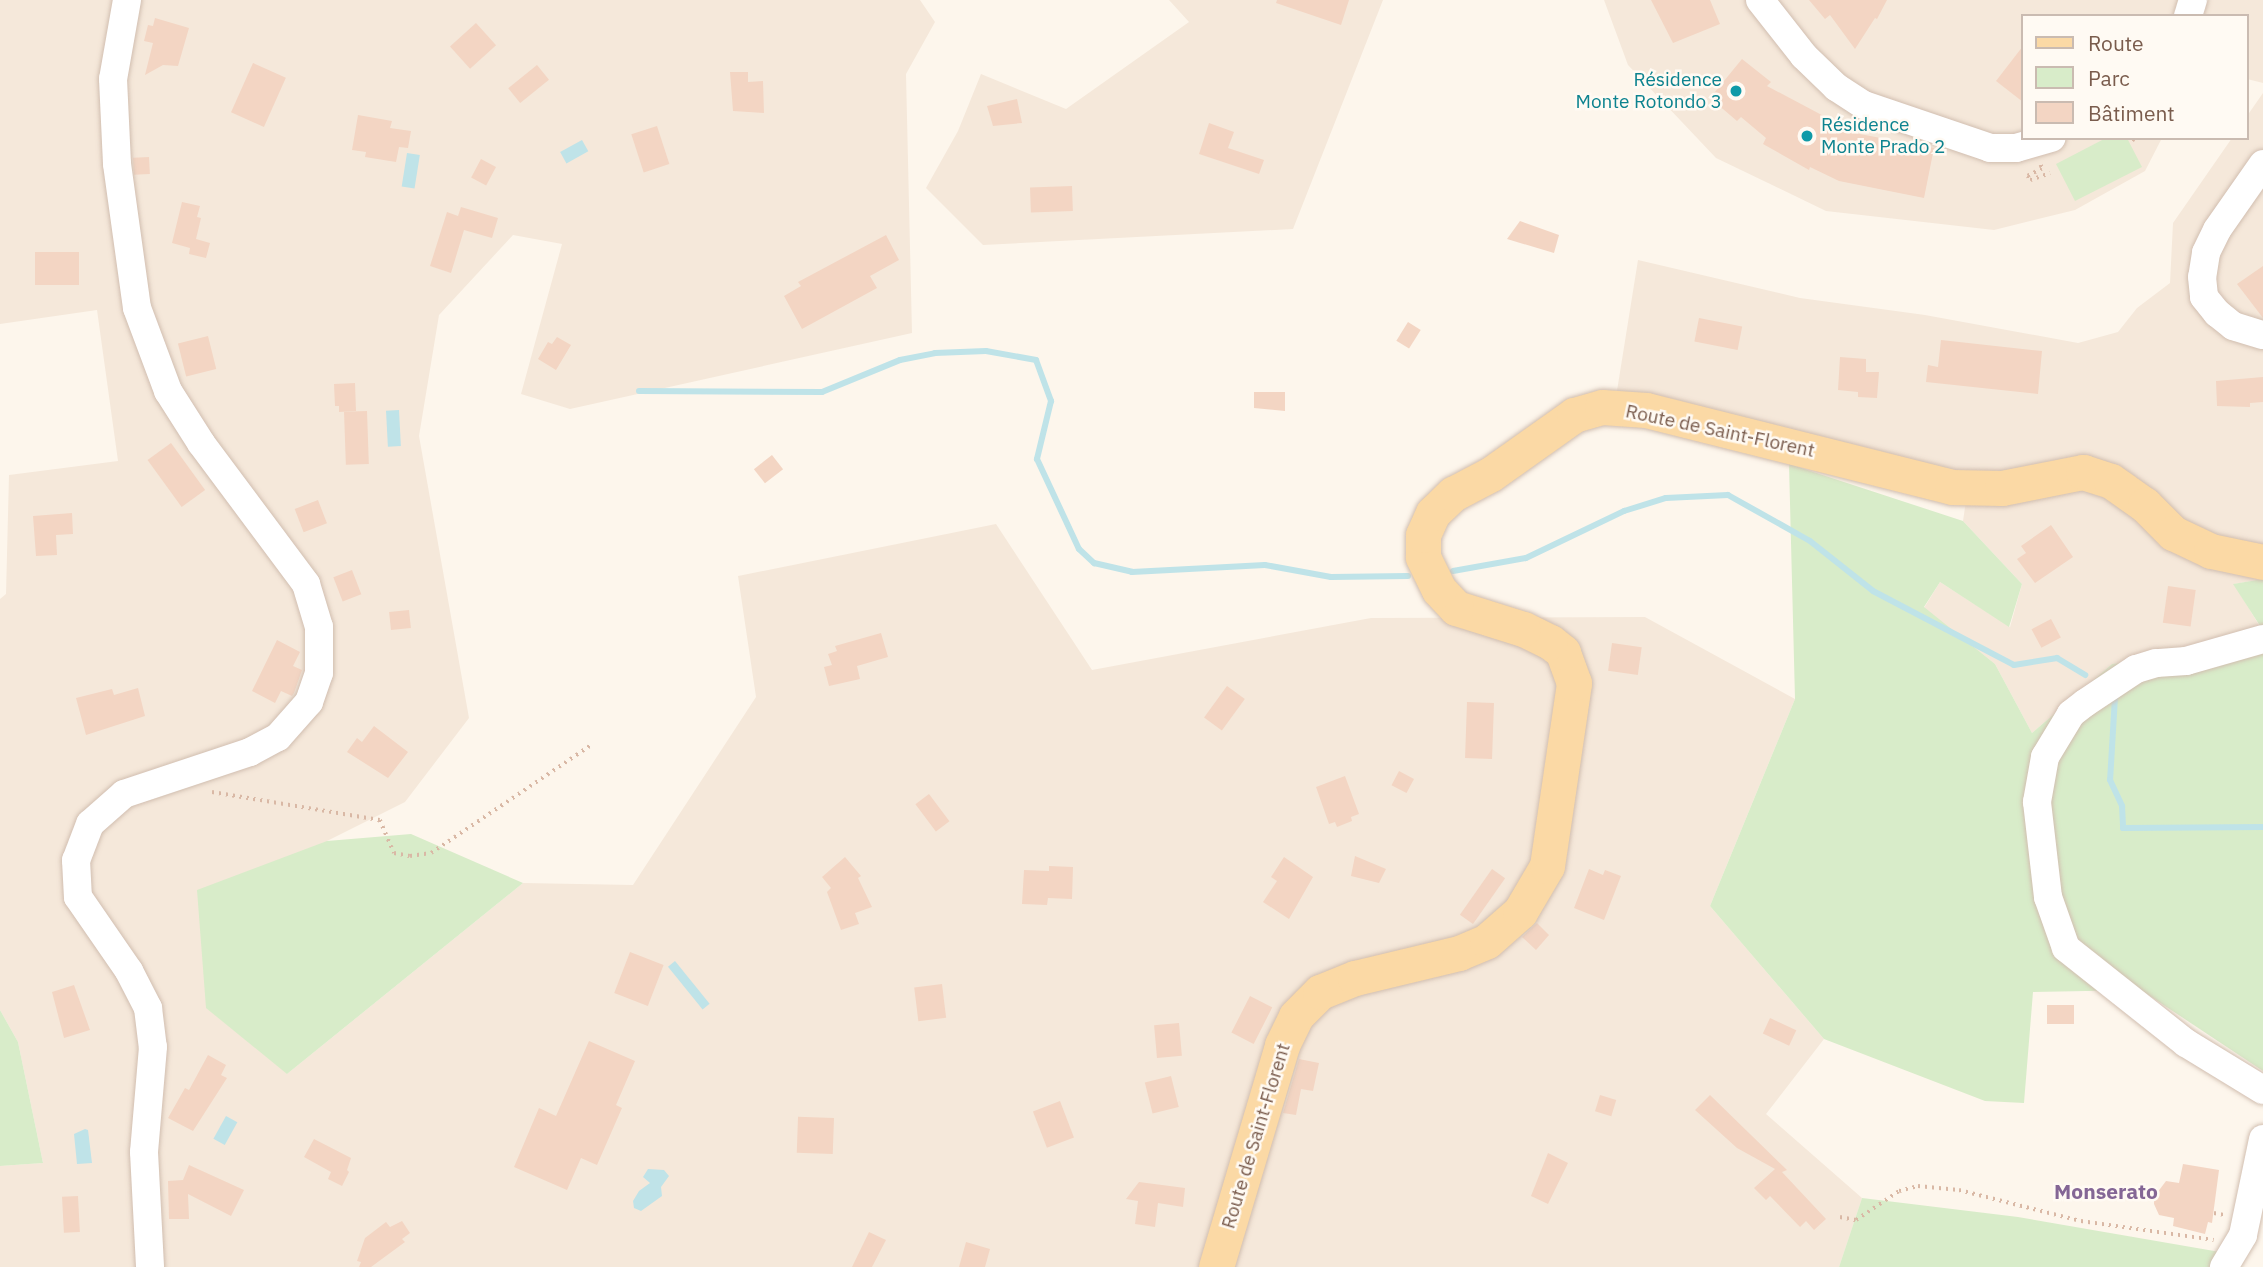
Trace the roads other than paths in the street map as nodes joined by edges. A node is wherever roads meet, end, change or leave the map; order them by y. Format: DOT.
graph roads {
  1 [pos="127,0"];
  2 [pos="1759,0"];
  3 [pos="2045,140"];
  4 [pos="2263,164"];
  5 [pos="2263,335"];
  6 [pos="2263,562"];
  7 [pos="2263,639"];
  8 [pos="2263,1090"];
  9 [pos="2263,1139"];
  10 [pos="150,1267"];
  11 [pos="1216,1267"];
  12 [pos="2224,1267"];
  1 -- 10 [label="street"];
  2 -- 3 [label="street"];
  4 -- 5 [label="street"];
  6 -- 11 [label="main road, Route de Saint-Florent"];
  7 -- 8 [label="street"];
  9 -- 12 [label="street"];
}
